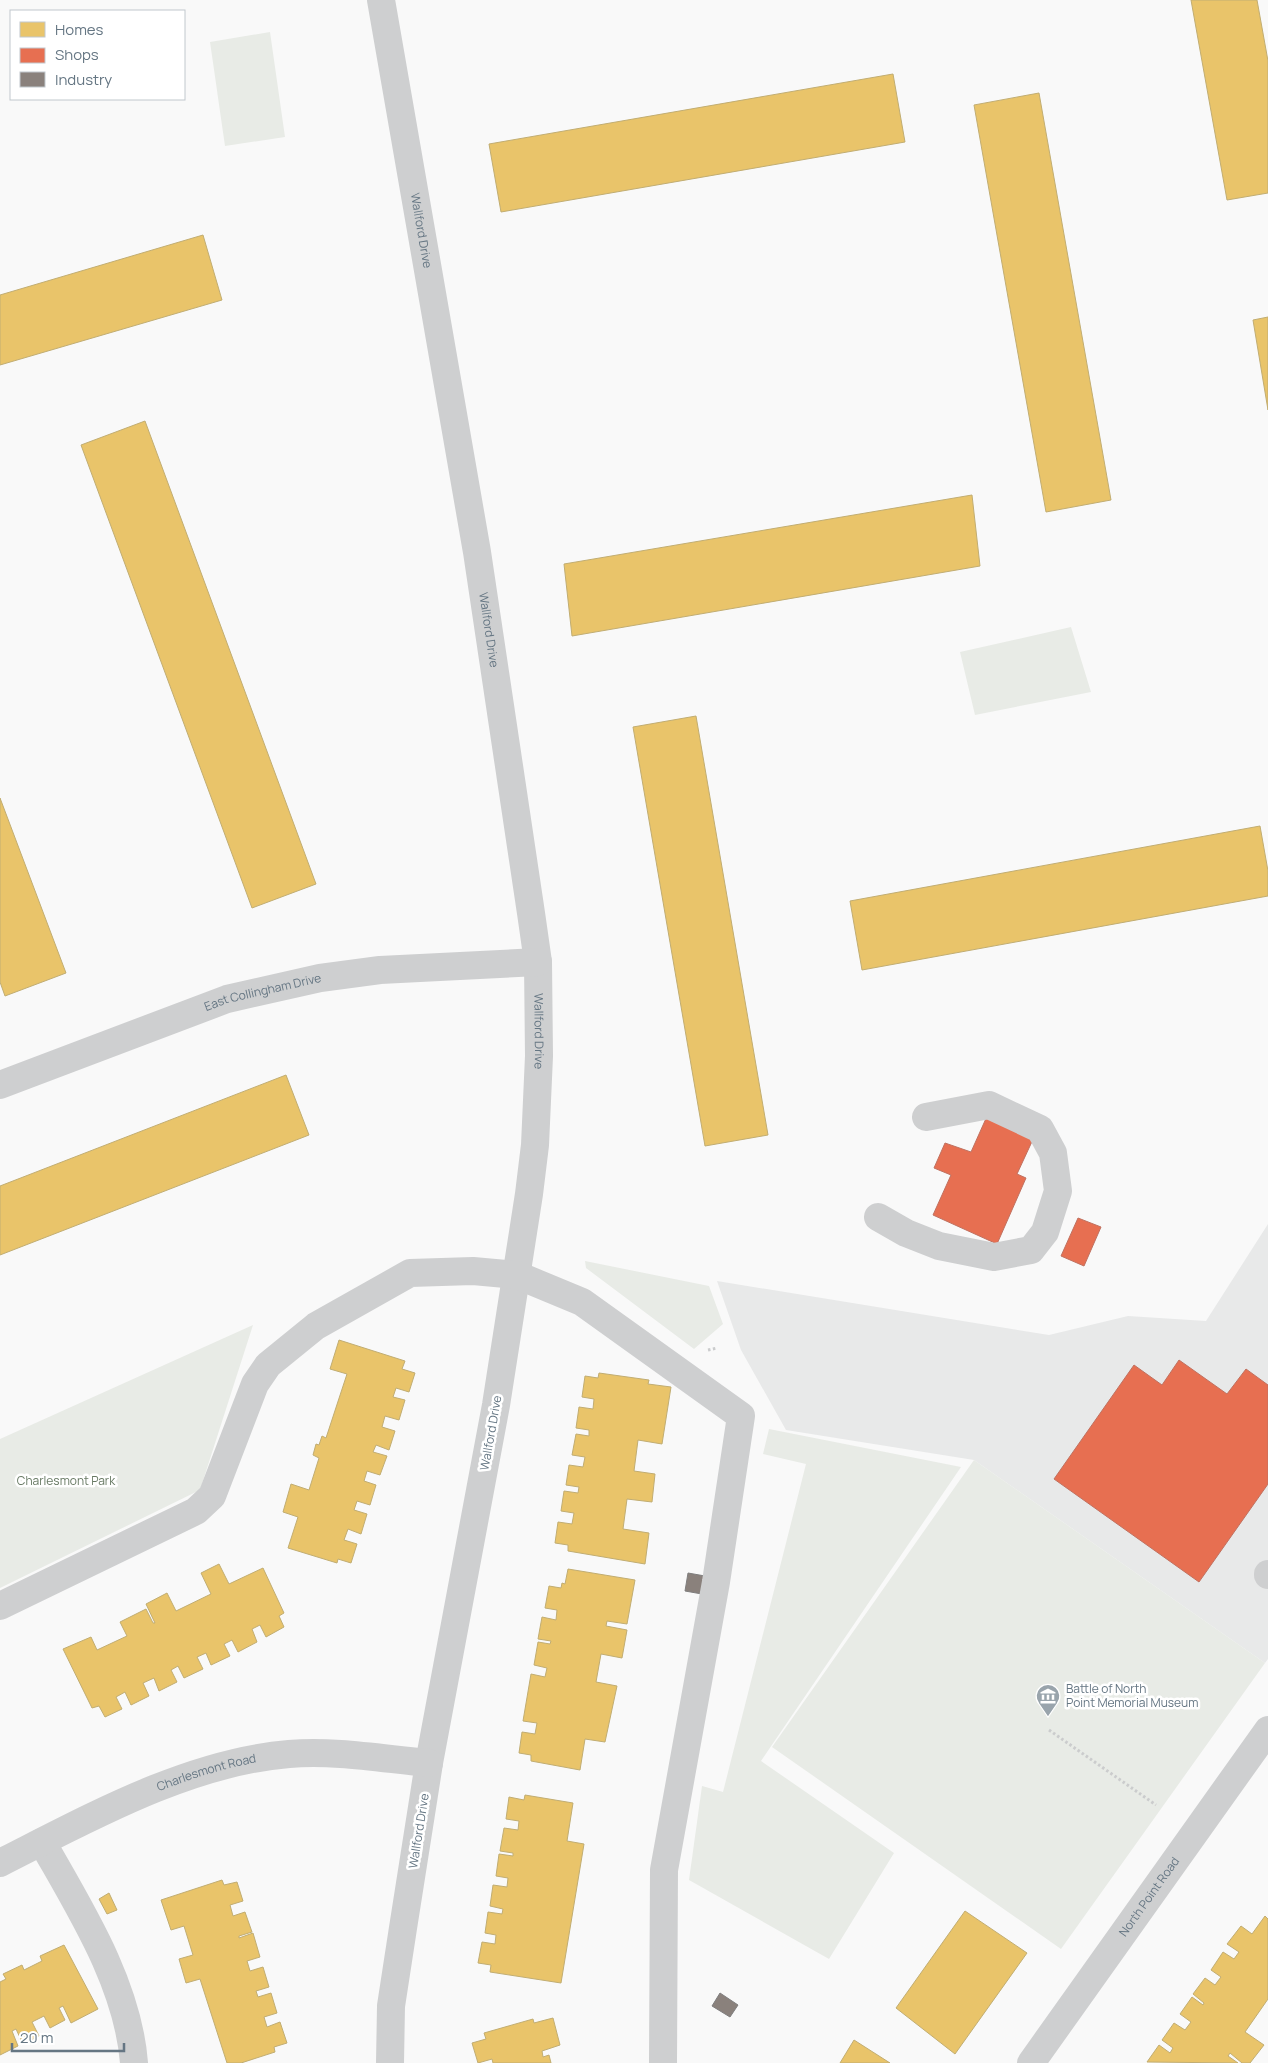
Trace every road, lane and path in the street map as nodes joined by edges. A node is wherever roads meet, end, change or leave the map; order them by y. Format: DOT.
graph roads {
  1 [pos="381,0"];
  2 [pos="538,962"];
  3 [pos="0,1085"];
  4 [pos="926,1117"];
  5 [pos="878,1217"];
  6 [pos="517,1275"];
  7 [pos="0,1606"];
  8 [pos="1049,1730"];
  9 [pos="1268,1730"];
  10 [pos="430,1763"];
  11 [pos="1156,1805"];
  12 [pos="42,1842"];
  13 [pos="0,1863"];
  14 [pos="134,2063"];
  15 [pos="390,2063"];
  16 [pos="663,2063"];
  17 [pos="1031,2063"];
  1 -- 2 [label="street, Wallford Drive"];
  2 -- 3 [label="street, East Collingham Drive"];
  2 -- 6 [label="street, Wallford Drive"];
  4 -- 5 [label="street"];
  6 -- 7 [label="street"];
  6 -- 10 [label="street, Wallford Drive"];
  6 -- 16 [label="street"];
  8 -- 11 [label="path"];
  9 -- 17 [label="street, North Point Road"];
  10 -- 12 [label="street, Charlesmont Road"];
  10 -- 15 [label="street, Wallford Drive"];
  12 -- 13 [label="street, Charlesmont Road"];
  12 -- 14 [label="street"];
}
